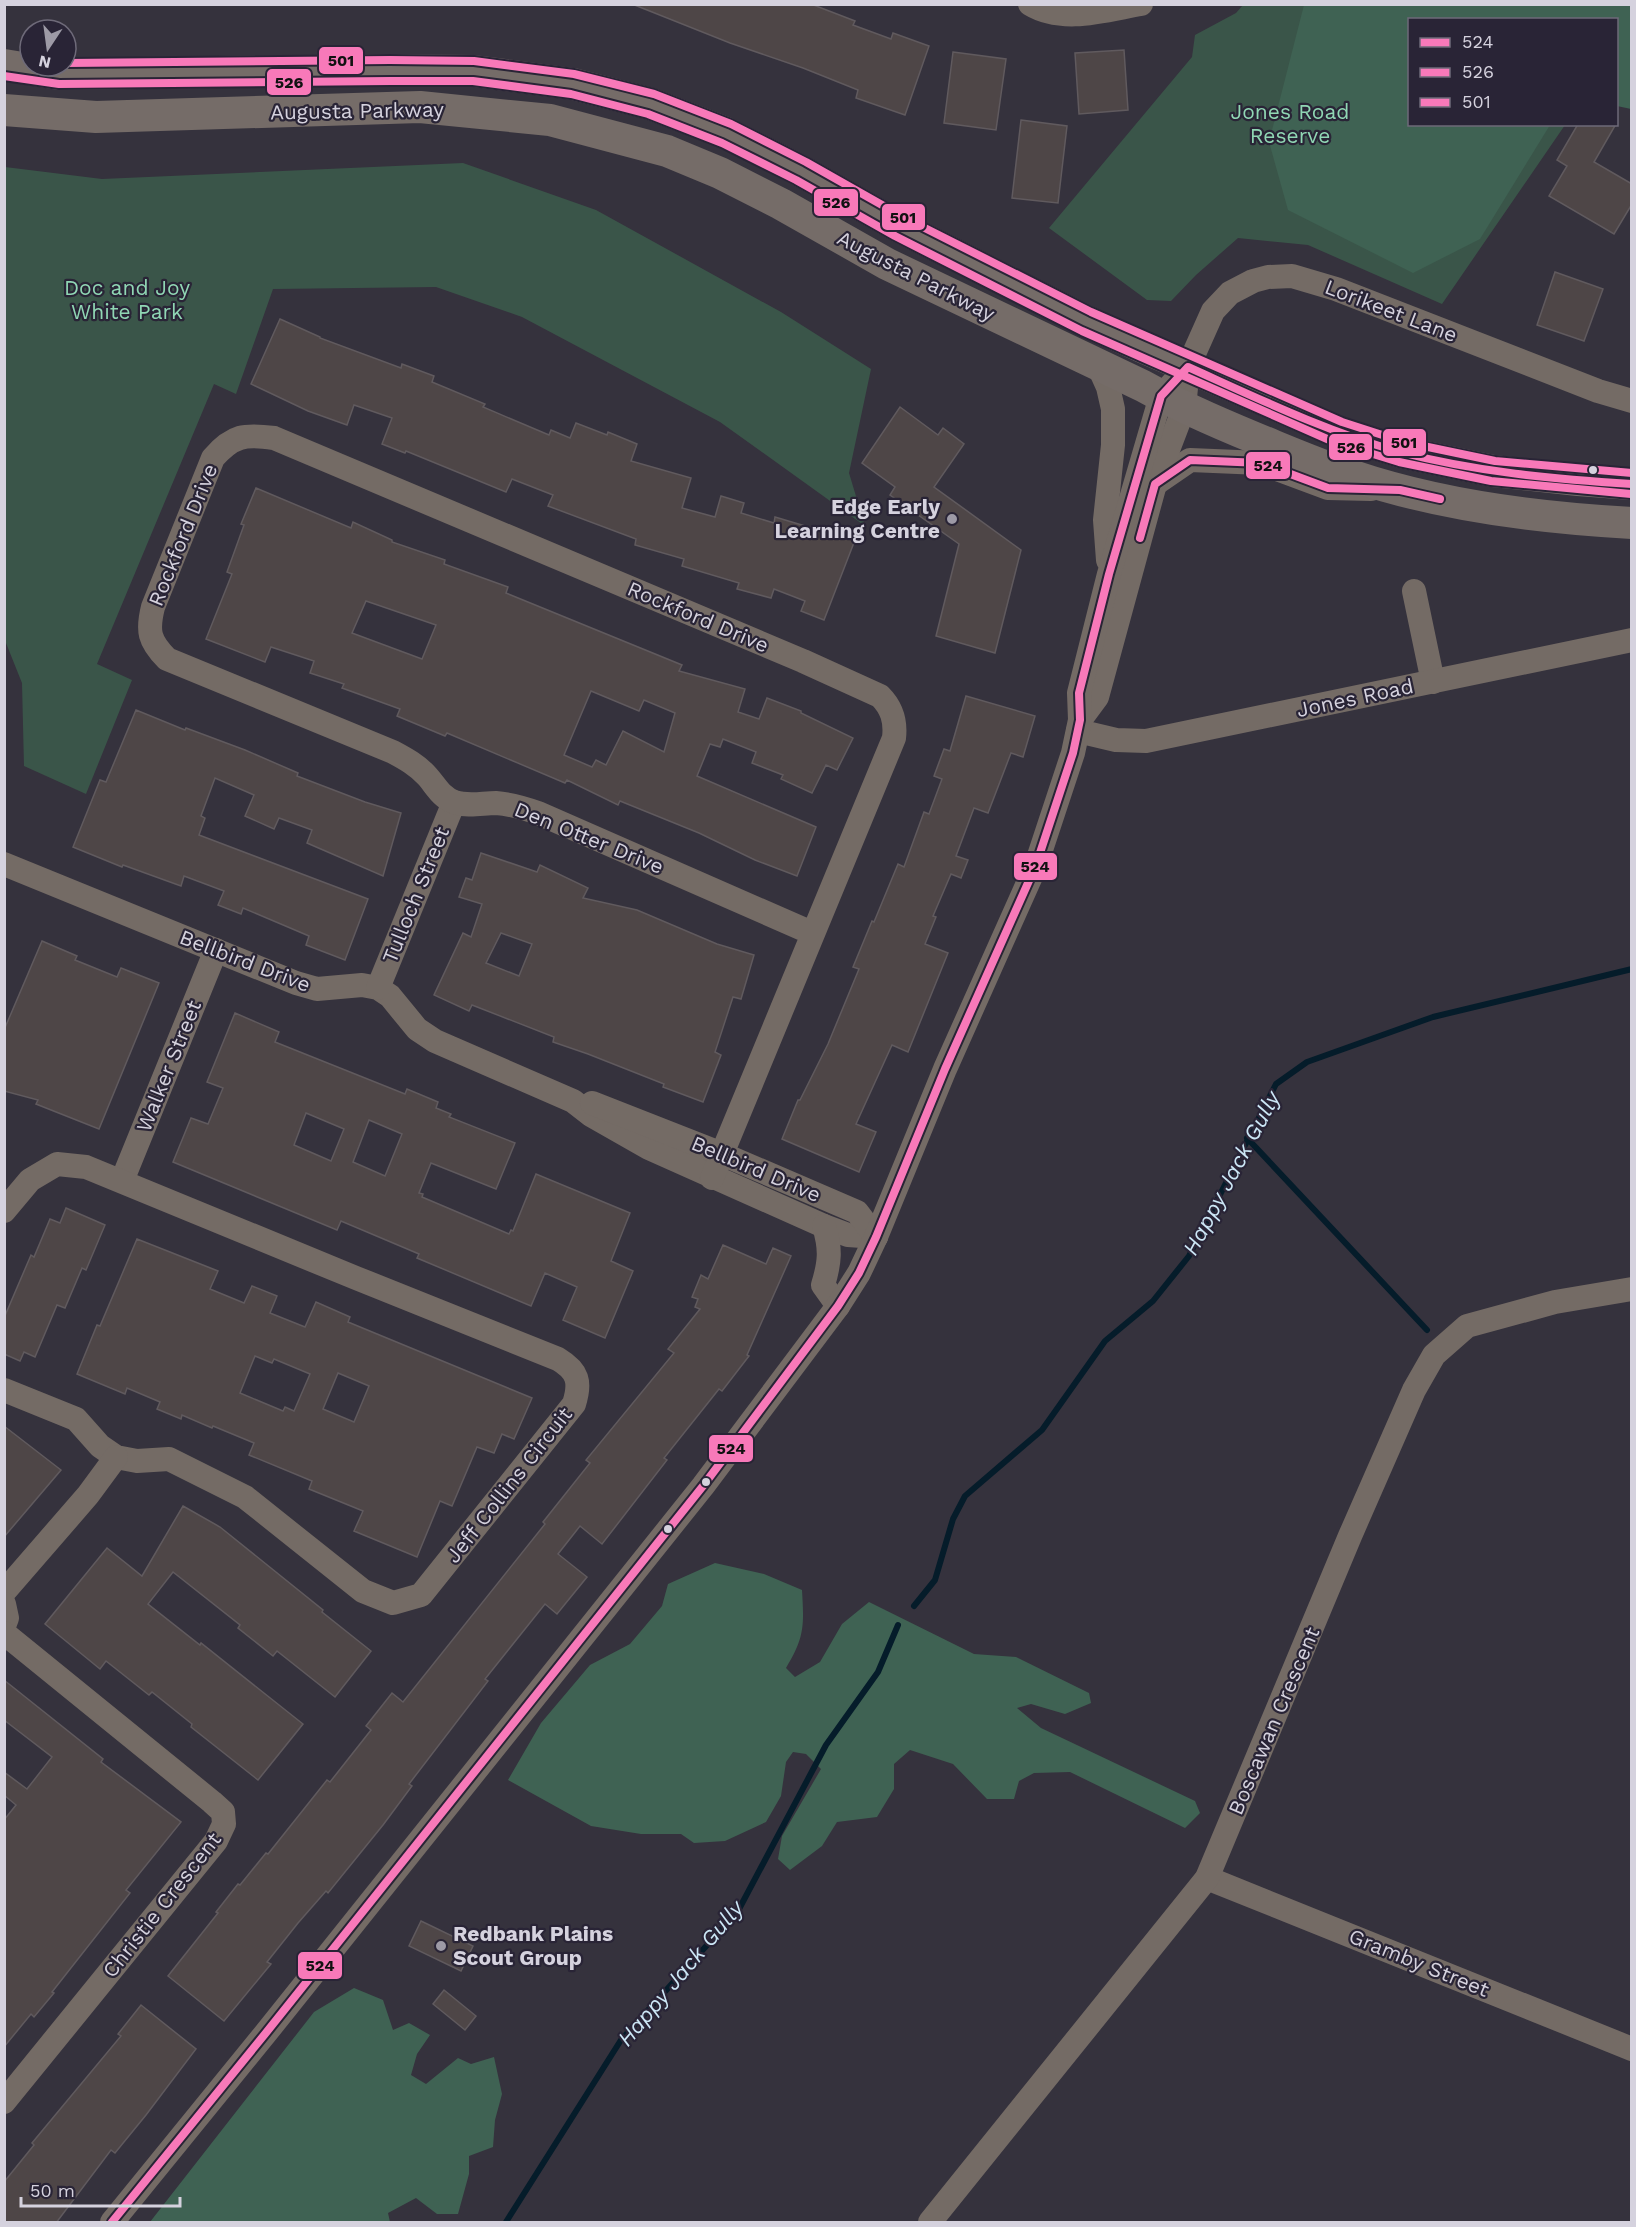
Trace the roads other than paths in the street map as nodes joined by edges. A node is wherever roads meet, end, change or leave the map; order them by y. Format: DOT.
graph roads {
  1 [pos="1030,4"];
  2 [pos="1141,4"];
  3 [pos="4,65"];
  4 [pos="4,110"];
  5 [pos="1099,367"];
  6 [pos="1188,367"];
  7 [pos="1632,400"];
  8 [pos="1172,402"];
  9 [pos="1155,484"];
  10 [pos="1632,484"];
  11 [pos="1400,490"];
  12 [pos="1632,523"];
  13 [pos="1109,574"];
  14 [pos="1414,591"];
  15 [pos="1632,640"];
  16 [pos="1433,682"];
  17 [pos="1079,725"];
  18 [pos="454,802"];
  19 [pos="4,864"];
  20 [pos="812,933"];
  21 [pos="216,951"];
  22 [pos="378,988"];
  23 [pos="573,1101"];
  24 [pos="722,1154"];
  25 [pos="712,1178"];
  26 [pos="122,1181"];
  27 [pos="4,1211"];
  28 [pos="824,1226"];
  29 [pos="876,1238"];
  30 [pos="1632,1289"];
  31 [pos="838,1306"];
  32 [pos="4,1390"];
  33 [pos="116,1457"];
  34 [pos="4,1592"];
  35 [pos="4,1604"];
  36 [pos="4,1626"];
  37 [pos="4,1633"];
  38 [pos="1207,1878"];
  39 [pos="1632,2049"];
  40 [pos="4,2102"];
  41 [pos="112,2223"];
  42 [pos="930,2223"];
  1 -- 2 [label="street"];
  3 -- 6 [label="main road, Augusta Parkway"];
  4 -- 5 [label="main road, Augusta Parkway"];
  5 -- 8 [label="main road, Augusta Parkway"];
  5 -- 13 [label="street"];
  6 -- 7 [label="street, Lorikeet Lane"];
  6 -- 8 [label="street"];
  6 -- 10 [label="main road"];
  8 -- 9 [label="street"];
  8 -- 11 [label="main road"];
  8 -- 13 [label="street"];
  9 -- 11 [label="street"];
  9 -- 17 [label="street"];
  11 -- 12 [label="main road"];
  13 -- 17 [label="street"];
  14 -- 16 [label="street"];
  15 -- 16 [label="street, Jones Road"];
  16 -- 17 [label="street, Jones Road"];
  17 -- 29 [label="street"];
  18 -- 20 [label="street, Den Otter Drive"];
  18 -- 20 [label="street, Rockford Drive"];
  18 -- 22 [label="street, Tulloch Street"];
  19 -- 21 [label="street, Bellbird Drive"];
  20 -- 24 [label="street, Rockford Drive"];
  21 -- 22 [label="street, Bellbird Drive"];
  21 -- 26 [label="street, Walker Street"];
  22 -- 23 [label="street, Bellbird Drive"];
  23 -- 24 [label="street, Bellbird Drive"];
  23 -- 25 [label="street, Bellbird Drive"];
  24 -- 25 [label="street, Rockford Drive"];
  24 -- 29 [label="street, Bellbird Drive"];
  25 -- 28 [label="street, Bellbird Drive"];
  26 -- 27 [label="street, Jeff Collins Circuit"];
  26 -- 33 [label="street, Jeff Collins Circuit"];
  28 -- 29 [label="street, Bellbird Drive"];
  28 -- 31 [label="street, Bellbird Drive"];
  29 -- 31 [label="street"];
  30 -- 38 [label="street, Boscawan Crescent"];
  31 -- 41 [label="street"];
  32 -- 33 [label="street"];
  33 -- 34 [label="street"];
  35 -- 36 [label="street"];
  37 -- 40 [label="street, Christie Crescent"];
  38 -- 39 [label="street, Gramby Street"];
  38 -- 42 [label="street, Boscawan Crescent"];
}
